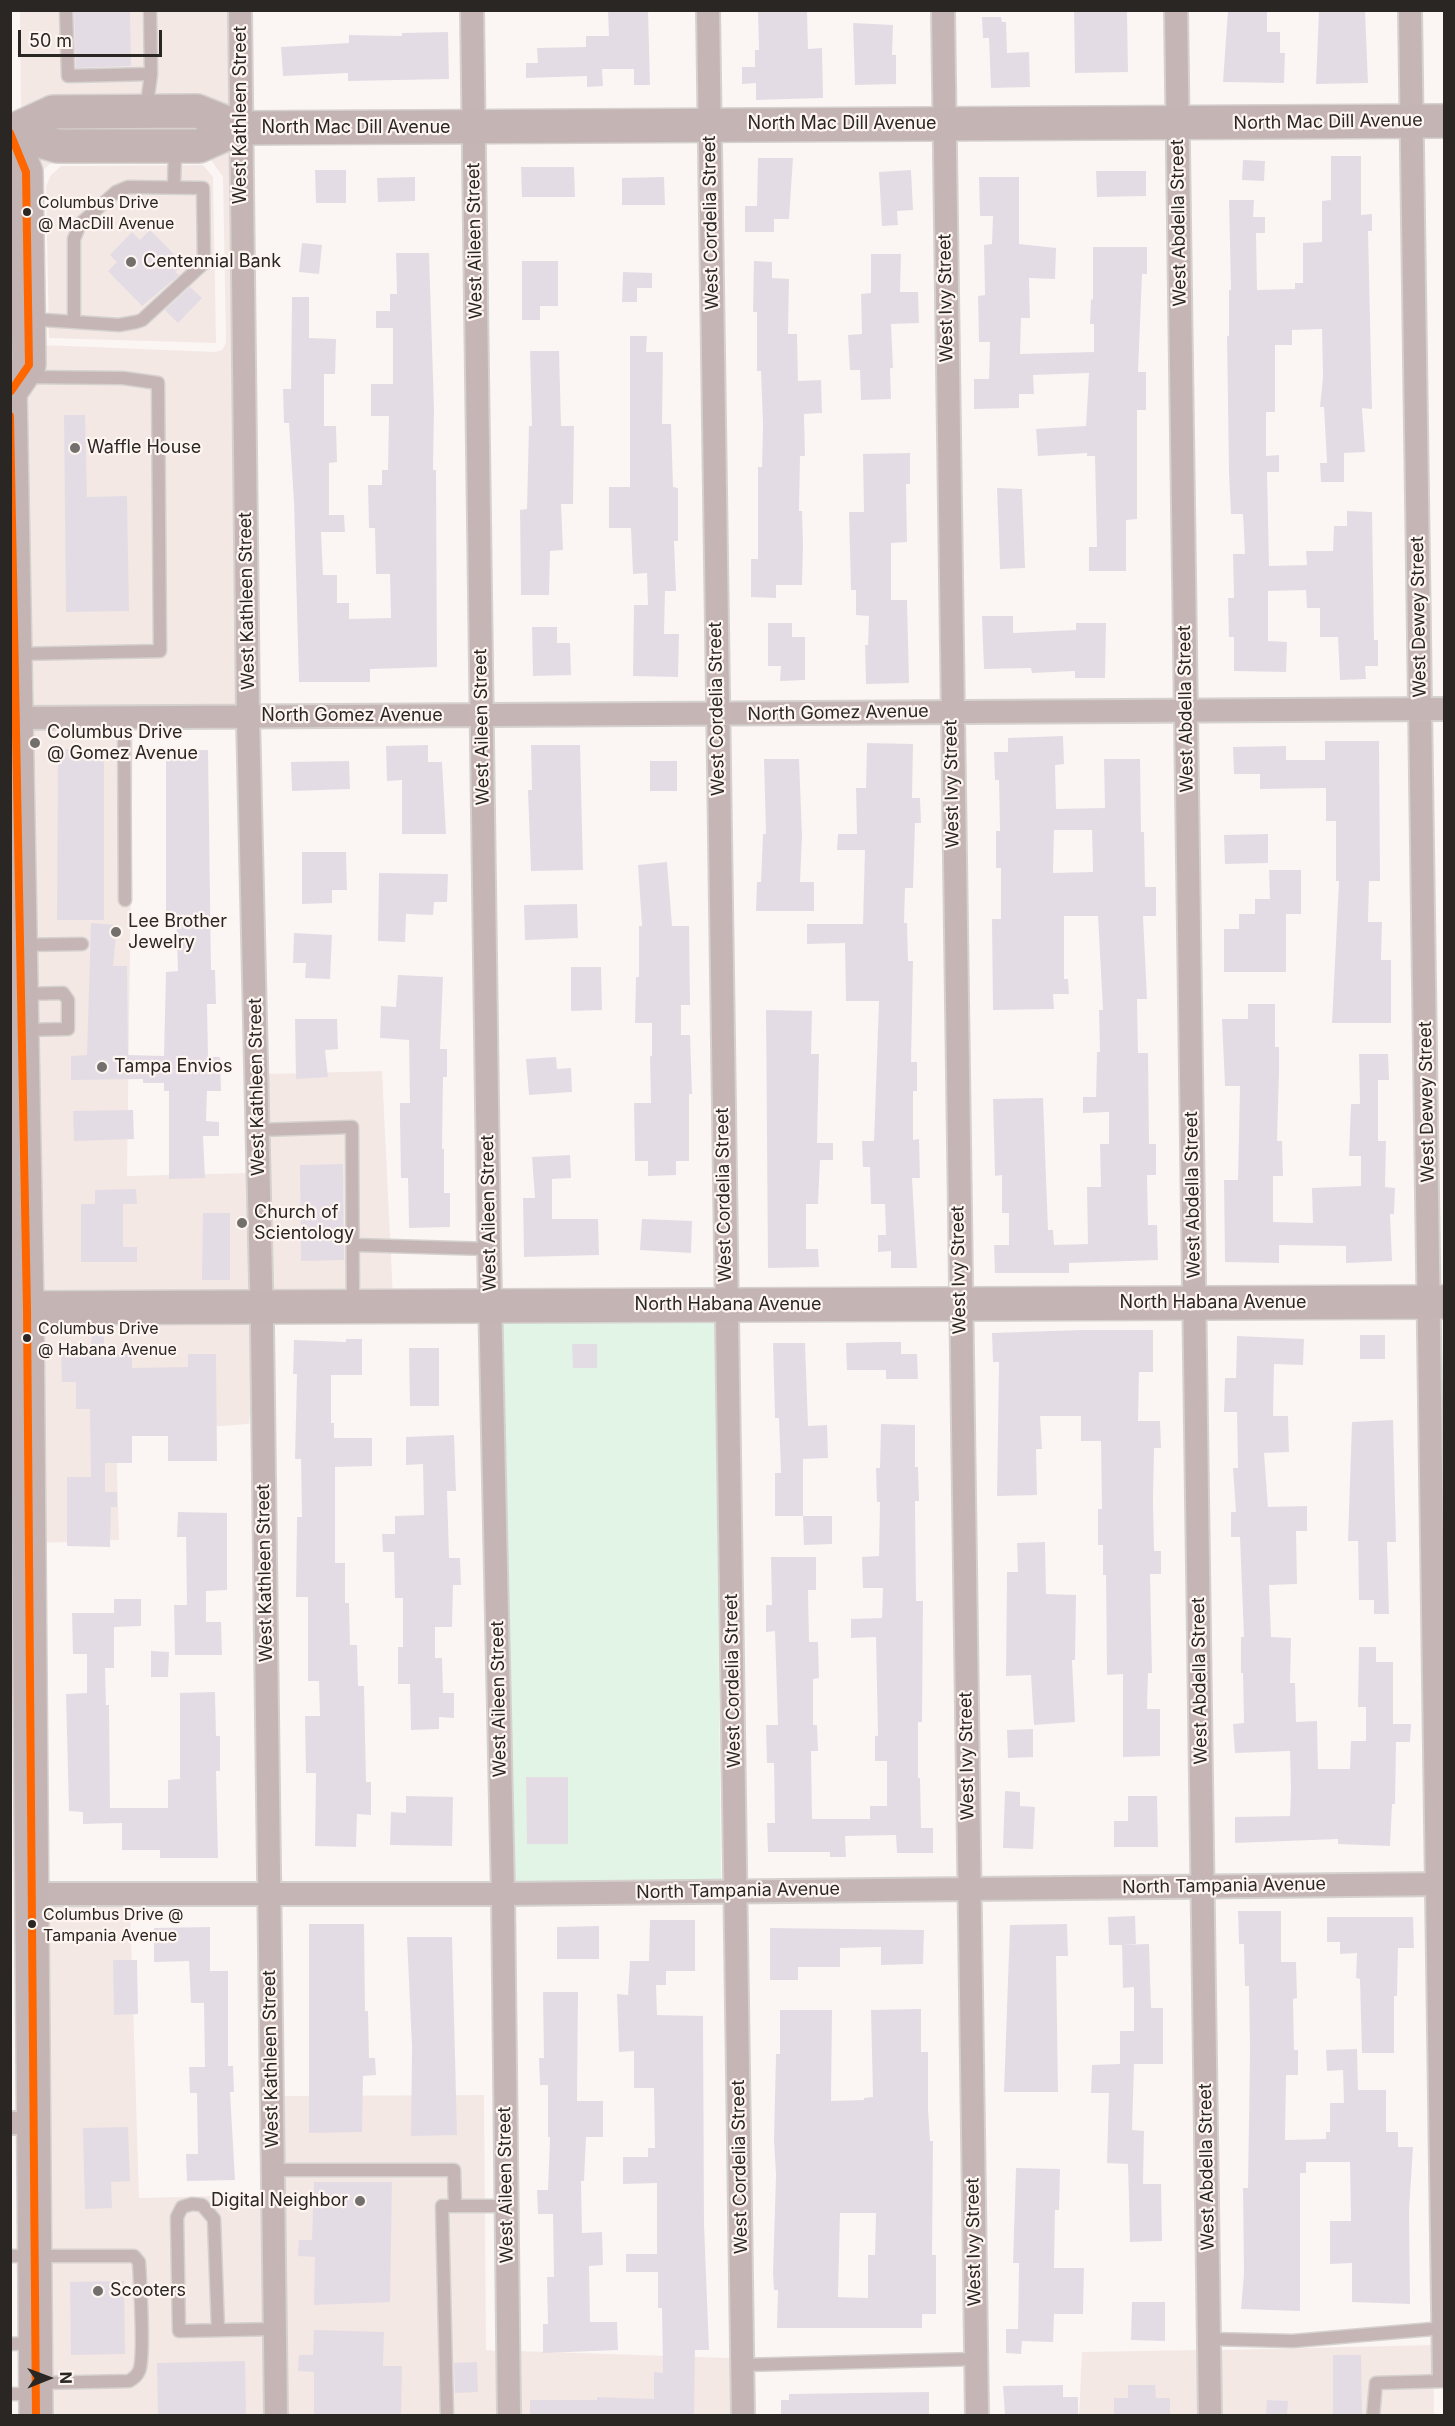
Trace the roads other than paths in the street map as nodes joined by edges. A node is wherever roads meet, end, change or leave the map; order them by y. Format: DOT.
graph roads {
  1 [pos="66,10"];
  2 [pos="150,10"];
  3 [pos="240,10"];
  4 [pos="472,10"];
  5 [pos="708,10"];
  6 [pos="943,10"];
  7 [pos="1176,10"];
  8 [pos="1410,10"];
  9 [pos="151,74"];
  10 [pos="146,111"];
  11 [pos="1444,120"];
  12 [pos="1411,121"];
  13 [pos="710,124"];
  14 [pos="944,124"];
  15 [pos="1177,124"];
  16 [pos="474,127"];
  17 [pos="240,128"];
  18 [pos="10,132"];
  19 [pos="175,146"];
  20 [pos="174,186"];
  21 [pos="28,319"];
  22 [pos="74,320"];
  23 [pos="13,387"];
  24 [pos="12,654"];
  25 [pos="1420,709"];
  26 [pos="1444,709"];
  27 [pos="1186,710"];
  28 [pos="951,711"];
  29 [pos="717,714"];
  30 [pos="482,716"];
  31 [pos="124,717"];
  32 [pos="248,717"];
  33 [pos="15,718"];
  34 [pos="14,833"];
  35 [pos="14,891"];
  36 [pos="125,900"];
  37 [pos="82,944"];
  38 [pos="20,945"];
  39 [pos="20,994"];
  40 [pos="21,1030"];
  41 [pos="16,1086"];
  42 [pos="258,1130"];
  43 [pos="18,1186"];
  44 [pos="18,1234"];
  45 [pos="355,1245"];
  46 [pos="489,1248"];
  47 [pos="1438,1302"];
  48 [pos="1194,1303"];
  49 [pos="960,1304"];
  50 [pos="726,1305"];
  51 [pos="490,1307"];
  52 [pos="262,1308"];
  53 [pos="353,1308"];
  54 [pos="19,1309"];
  55 [pos="20,1716"];
  56 [pos="1442,1884"];
  57 [pos="1203,1886"];
  58 [pos="970,1890"];
  59 [pos="736,1891"];
  60 [pos="32,1894"];
  61 [pos="503,1894"];
  62 [pos="269,1896"];
  63 [pos="22,2123"];
  64 [pos="273,2170"];
  65 [pos="455,2206"];
  66 [pos="506,2206"];
  67 [pos="22,2256"];
  68 [pos="1444,2328"];
  69 [pos="275,2329"];
  70 [pos="218,2330"];
  71 [pos="1209,2340"];
  72 [pos="23,2344"];
  73 [pos="976,2360"];
  74 [pos="742,2365"];
  75 [pos="1444,2374"];
  76 [pos="1444,2381"];
  77 [pos="29,2397"];
  78 [pos="276,2415"];
  79 [pos="447,2415"];
  80 [pos="509,2415"];
  81 [pos="743,2415"];
  82 [pos="977,2415"];
  83 [pos="1210,2415"];
  84 [pos="1373,2415"];
  1 -- 9 [label="lane"];
  2 -- 9 [label="lane"];
  3 -- 17 [label="street, West Kathleen Street"];
  4 -- 16 [label="street, West Aileen Street"];
  5 -- 13 [label="street, West Cordelia Street"];
  6 -- 14 [label="street, West Ivy Street"];
  7 -- 15 [label="street, West Abdella Street"];
  8 -- 12 [label="street, West Dewey Street"];
  9 -- 10 [label="lane"];
  10 -- 17 [label="street, North Mac Dill Avenue"];
  10 -- 19 [label="street, North Mac Dill Avenue"];
  11 -- 12 [label="street, North Mac Dill Avenue"];
  12 -- 15 [label="street, North Mac Dill Avenue"];
  12 -- 25 [label="street, West Dewey Street"];
  13 -- 14 [label="street, North Mac Dill Avenue"];
  13 -- 16 [label="street, North Mac Dill Avenue"];
  13 -- 29 [label="street, West Cordelia Street"];
  14 -- 15 [label="street, North Mac Dill Avenue"];
  14 -- 28 [label="street, West Ivy Street"];
  15 -- 27 [label="street, West Abdella Street"];
  16 -- 17 [label="street, North Mac Dill Avenue"];
  16 -- 30 [label="street, West Aileen Street"];
  17 -- 19 [label="street, North Mac Dill Avenue"];
  17 -- 32 [label="street, West Kathleen Street"];
  18 -- 21 [label="street"];
  19 -- 20 [label="lane"];
  20 -- 22 [label="lane"];
  20 -- 22 [label="lane"];
  21 -- 22 [label="lane"];
  21 -- 23 [label="street"];
  23 -- 24 [label="street"];
  23 -- 24 [label="lane"];
  24 -- 33 [label="street"];
  25 -- 26 [label="street, North Gomez Avenue"];
  25 -- 27 [label="street, North Gomez Avenue"];
  25 -- 47 [label="street, West Dewey Street"];
  27 -- 28 [label="street, North Gomez Avenue"];
  27 -- 48 [label="street, West Abdella Street"];
  28 -- 29 [label="street, North Gomez Avenue"];
  28 -- 49 [label="street, West Ivy Street"];
  29 -- 30 [label="street, North Gomez Avenue"];
  29 -- 50 [label="street, West Cordelia Street"];
  30 -- 32 [label="street, North Gomez Avenue"];
  30 -- 46 [label="street, West Aileen Street"];
  31 -- 32 [label="street, North Gomez Avenue"];
  31 -- 33 [label="street, North Gomez Avenue"];
  31 -- 36 [label="lane"];
  32 -- 42 [label="street, West Kathleen Street"];
  33 -- 34 [label="street"];
  34 -- 35 [label="street"];
  35 -- 38 [label="street"];
  37 -- 38 [label="lane"];
  38 -- 39 [label="street"];
  39 -- 40 [label="street"];
  39 -- 40 [label="lane"];
  40 -- 41 [label="street"];
  41 -- 43 [label="street"];
  42 -- 45 [label="lane"];
  42 -- 52 [label="street, West Kathleen Street"];
  43 -- 44 [label="street"];
  44 -- 54 [label="street"];
  45 -- 46 [label="lane"];
  45 -- 53 [label="lane"];
  46 -- 51 [label="street, West Aileen Street"];
  47 -- 48 [label="street, North Habana Avenue"];
  47 -- 56 [label="street, West Dewey Street"];
  48 -- 49 [label="street, North Habana Avenue"];
  48 -- 57 [label="street, West Abdella Street"];
  49 -- 50 [label="street, North Habana Avenue"];
  49 -- 58 [label="street, West Ivy Street"];
  50 -- 51 [label="street, North Habana Avenue"];
  50 -- 59 [label="street, West Cordelia Street"];
  51 -- 53 [label="street, North Habana Avenue"];
  51 -- 61 [label="street, West Aileen Street"];
  52 -- 53 [label="street, North Habana Avenue"];
  52 -- 54 [label="street, North Habana Avenue"];
  52 -- 62 [label="street, West Kathleen Street"];
  54 -- 55 [label="street"];
  55 -- 60 [label="street"];
  56 -- 57 [label="street, North Tampania Avenue"];
  56 -- 68 [label="street, West Dewey Street"];
  57 -- 58 [label="street, North Tampania Avenue"];
  57 -- 71 [label="street, West Abdella Street"];
  58 -- 59 [label="street, North Tampania Avenue"];
  58 -- 73 [label="street, West Ivy Street"];
  59 -- 61 [label="street, North Tampania Avenue"];
  59 -- 74 [label="street, West Cordelia Street"];
  60 -- 62 [label="street, North Tampania Avenue"];
  60 -- 63 [label="street"];
  61 -- 62 [label="street, North Tampania Avenue"];
  61 -- 66 [label="street, West Aileen Street"];
  62 -- 64 [label="street, West Kathleen Street"];
  63 -- 67 [label="street"];
  64 -- 65 [label="lane"];
  64 -- 69 [label="street, West Kathleen Street"];
  65 -- 66 [label="lane"];
  65 -- 79 [label="lane"];
  66 -- 80 [label="street, West Aileen Street"];
  67 -- 72 [label="street"];
  67 -- 77 [label="lane"];
  68 -- 71 [label="lane"];
  68 -- 75 [label="street, West Dewey Street"];
  69 -- 70 [label="lane"];
  69 -- 78 [label="street, West Kathleen Street"];
  70 -- 70 [label="lane"];
  71 -- 83 [label="street, West Abdella Street"];
  72 -- 77 [label="street"];
  73 -- 74 [label="lane"];
  73 -- 82 [label="street, West Ivy Street"];
  74 -- 81 [label="street, West Cordelia Street"];
  76 -- 84 [label="lane"];
}
